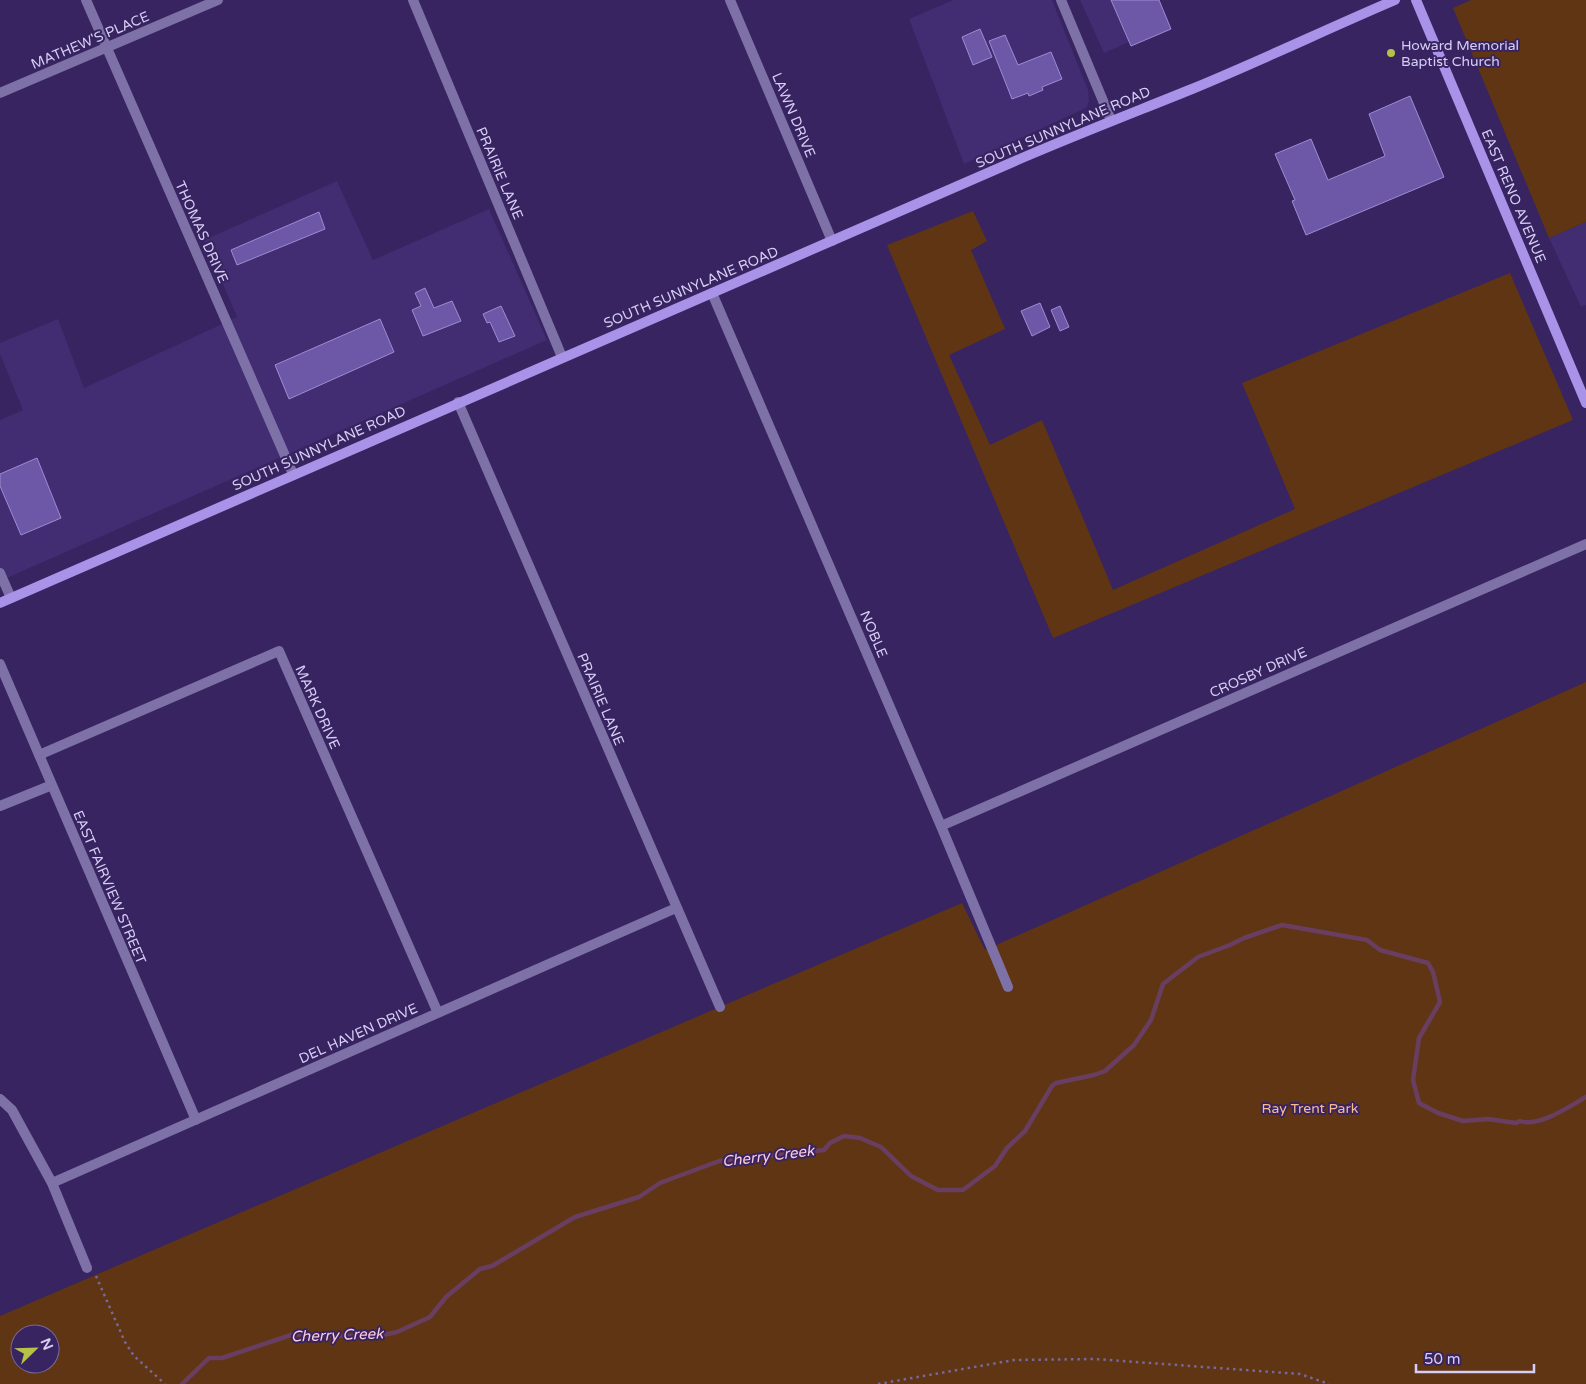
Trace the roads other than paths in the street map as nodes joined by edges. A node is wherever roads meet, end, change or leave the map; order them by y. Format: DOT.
graph roads {
  1 [pos="86,0"];
  2 [pos="218,0"];
  3 [pos="413,0"];
  4 [pos="730,0"];
  5 [pos="1061,0"];
  6 [pos="1395,0"];
  7 [pos="1416,0"];
  8 [pos="106,48"];
  9 [pos="0,93"];
  10 [pos="1111,120"];
  11 [pos="832,241"];
  12 [pos="712,293"];
  13 [pos="562,357"];
  14 [pos="458,402"];
  15 [pos="1586,403"];
  16 [pos="293,474"];
  17 [pos="1586,544"];
  18 [pos="0,572"];
  19 [pos="11,598"];
  20 [pos="0,603"];
  21 [pos="0,664"];
  22 [pos="39,756"];
  23 [pos="52,785"];
  24 [pos="0,806"];
  25 [pos="941,826"];
  26 [pos="676,908"];
  27 [pos="1008,987"];
  28 [pos="720,1007"];
  29 [pos="438,1013"];
  30 [pos="0,1099"];
  31 [pos="196,1120"];
  32 [pos="52,1183"];
  33 [pos="87,1268"];
  1 -- 8 [label="street, THOMAS DRIVE"];
  2 -- 8 [label="street, MATHEW'S PLACE"];
  3 -- 13 [label="street, PRAIRIE LANE"];
  4 -- 11 [label="street, LAWN DRIVE"];
  5 -- 10 [label="street"];
  6 -- 10 [label="main road, SOUTH SUNNYLANE ROAD"];
  7 -- 15 [label="main road, EAST RENO AVENUE"];
  8 -- 9 [label="street, MATHEW'S PLACE"];
  8 -- 16 [label="street, THOMAS DRIVE"];
  10 -- 11 [label="main road, SOUTH SUNNYLANE ROAD"];
  11 -- 12 [label="main road, SOUTH SUNNYLANE ROAD"];
  12 -- 13 [label="main road, SOUTH SUNNYLANE ROAD"];
  12 -- 25 [label="street, NOBLE"];
  13 -- 14 [label="main road, SOUTH SUNNYLANE ROAD"];
  14 -- 16 [label="main road, SOUTH SUNNYLANE ROAD"];
  14 -- 26 [label="street, PRAIRIE LANE"];
  16 -- 19 [label="main road, SOUTH SUNNYLANE ROAD"];
  17 -- 25 [label="street, CROSBY DRIVE"];
  18 -- 19 [label="street"];
  19 -- 20 [label="main road, SOUTH SUNNYLANE ROAD"];
  21 -- 22 [label="street, EAST FAIRVIEW STREET"];
  22 -- 23 [label="street, EAST FAIRVIEW STREET"];
  22 -- 29 [label="street, MARK DRIVE"];
  23 -- 24 [label="street"];
  23 -- 31 [label="street, EAST FAIRVIEW STREET"];
  25 -- 27 [label="street, NOBLE"];
  26 -- 28 [label="street, PRAIRIE LANE"];
  26 -- 29 [label="street, DEL HAVEN DRIVE"];
  29 -- 31 [label="street, DEL HAVEN DRIVE"];
  30 -- 32 [label="street"];
  31 -- 32 [label="street, DEL HAVEN DRIVE"];
  32 -- 33 [label="street"];
}
